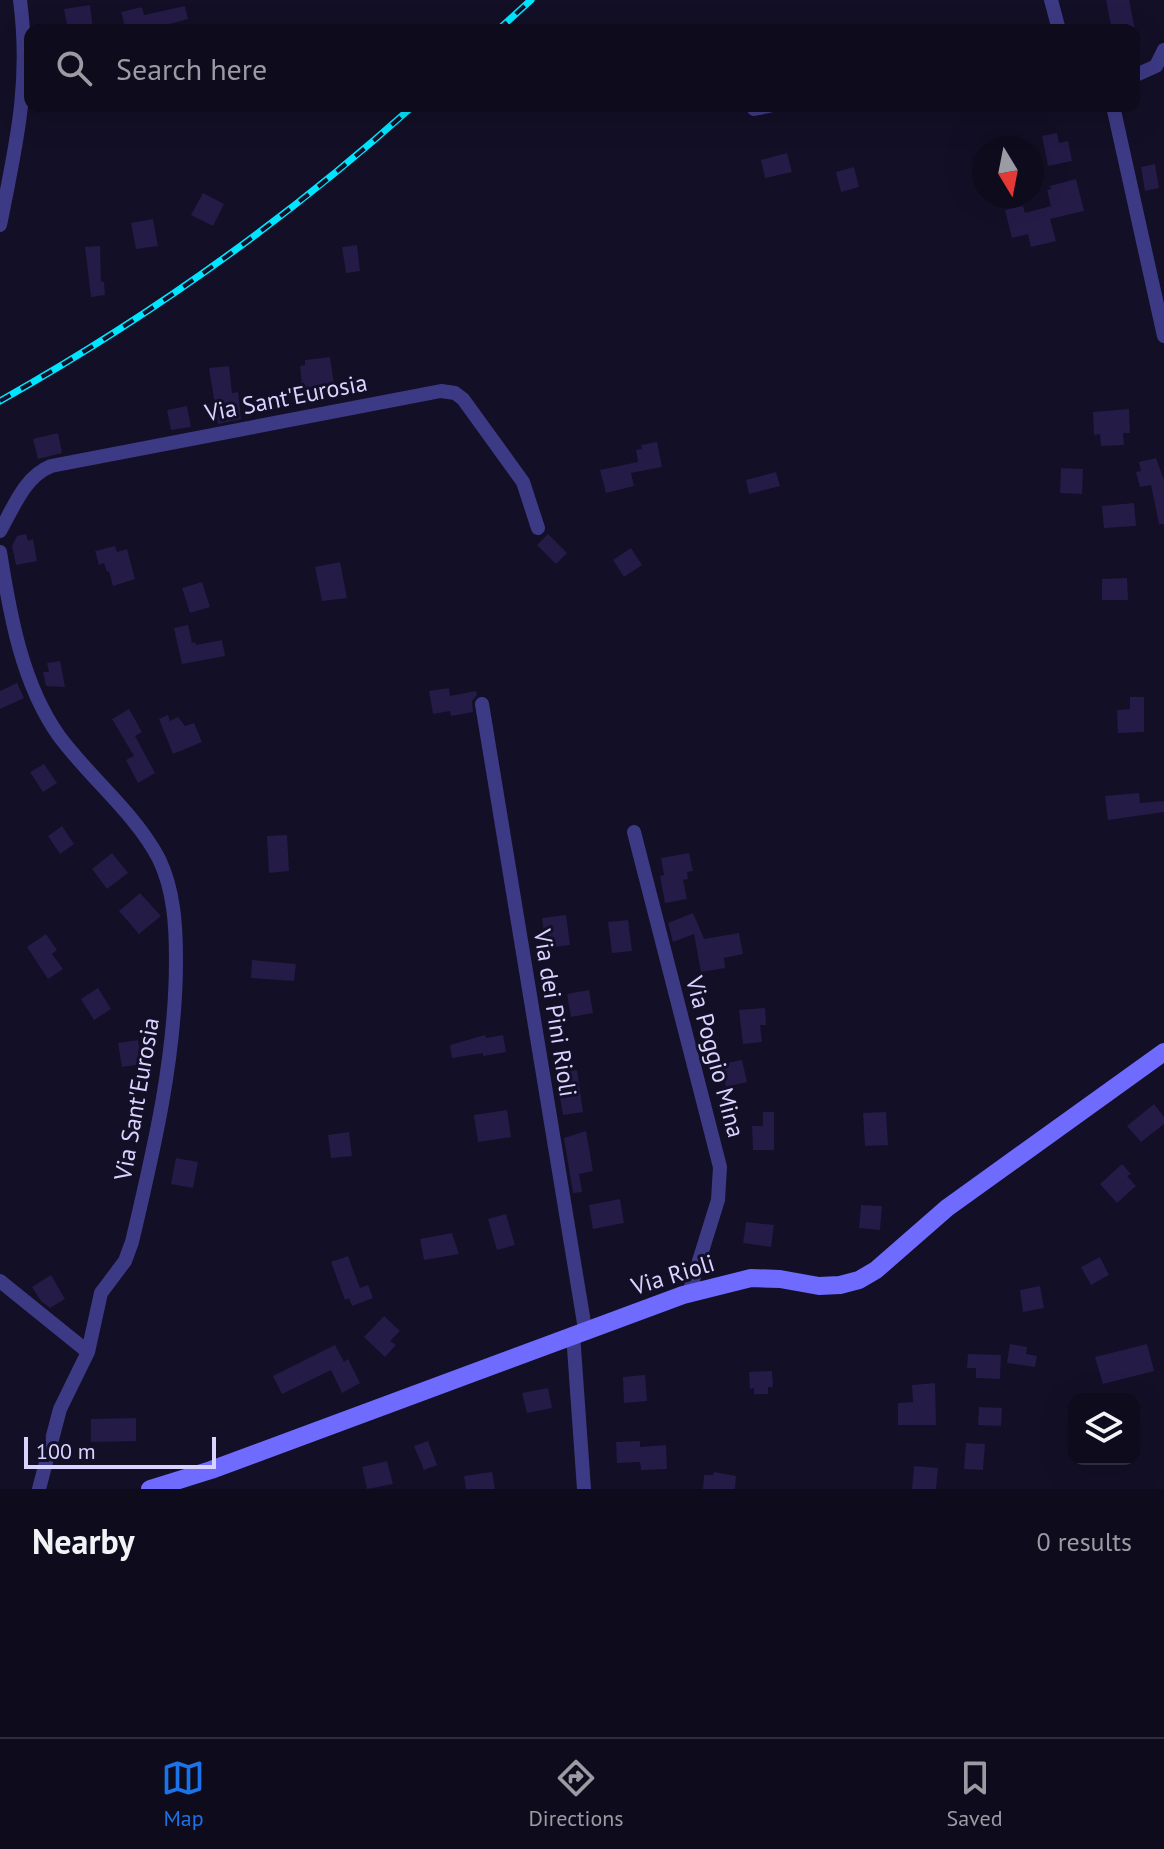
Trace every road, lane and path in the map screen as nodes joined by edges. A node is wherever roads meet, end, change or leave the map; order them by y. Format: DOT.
graph roads {
  1 [pos="20,0"];
  2 [pos="1051,0"];
  3 [pos="1057,24"];
  4 [pos="24,43"];
  5 [pos="1164,50"];
  6 [pos="1140,73"];
  7 [pos="24,78"];
  8 [pos="1114,112"];
  9 [pos="0,225"];
  10 [pos="1164,336"];
  11 [pos="538,528"];
  12 [pos="0,531"];
  13 [pos="0,552"];
  14 [pos="482,704"];
  15 [pos="634,832"];
  16 [pos="1164,1052"];
  17 [pos="0,1281"];
  18 [pos="689,1293"];
  19 [pos="579,1332"];
  20 [pos="88,1352"];
  21 [pos="39,1489"];
  22 [pos="150,1489"];
  23 [pos="584,1489"];
  1 -- 4 [label="street"];
  2 -- 3 [label="street"];
  5 -- 6 [label="street"];
  7 -- 9 [label="street"];
  8 -- 10 [label="street"];
  11 -- 12 [label="street, Via Sant'Eurosia"];
  13 -- 20 [label="street, Via Sant'Eurosia"];
  14 -- 19 [label="street, Via dei Pini Rioli"];
  15 -- 18 [label="street, Via Poggio Mina"];
  16 -- 18 [label="main road, Via Rioli"];
  17 -- 20 [label="street"];
  18 -- 19 [label="main road, Via Rioli"];
  19 -- 22 [label="main road, Via Rioli"];
  19 -- 23 [label="street, Via dei Pini Rioli"];
  20 -- 21 [label="street, Via Sant'Eurosia"];
}
